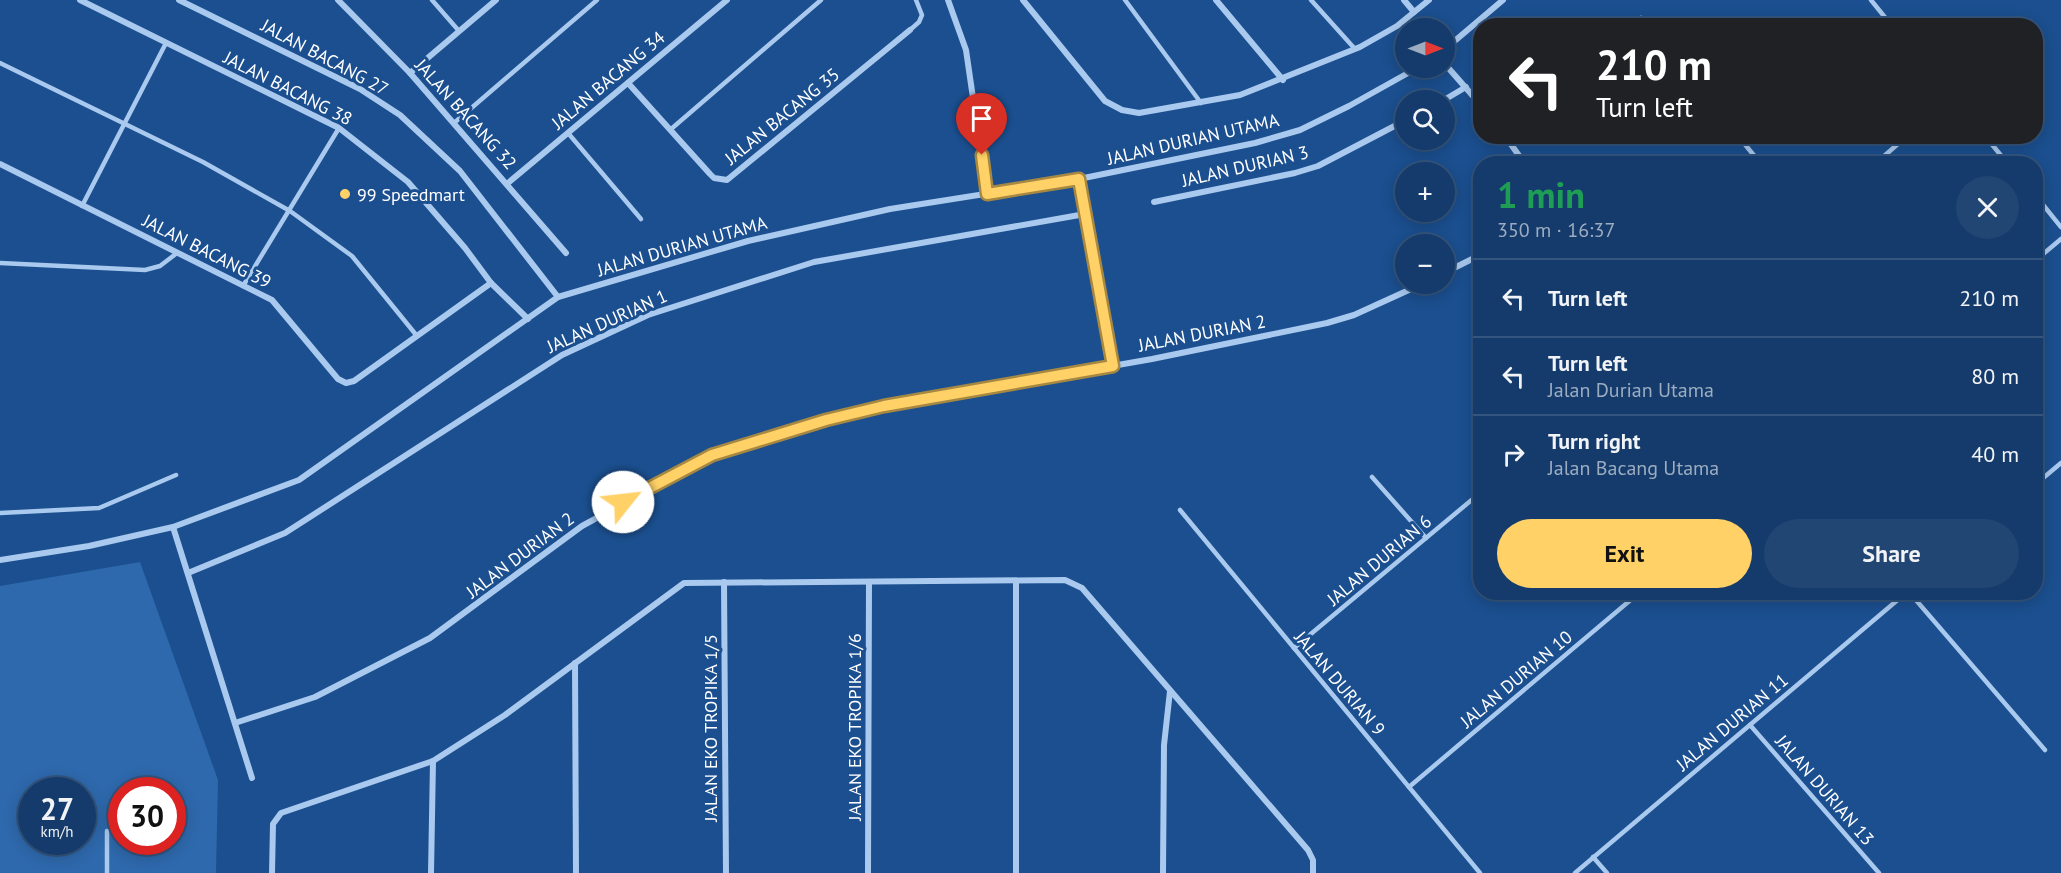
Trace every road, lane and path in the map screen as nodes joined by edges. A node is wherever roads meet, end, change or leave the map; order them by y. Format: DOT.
graph roads {
  1 [pos="80,0"];
  2 [pos="179,0"];
  3 [pos="338,0"];
  4 [pos="432,0"];
  5 [pos="496,0"];
  6 [pos="597,0"];
  7 [pos="727,0"];
  8 [pos="821,0"];
  9 [pos="916,0"];
  10 [pos="948,0"];
  11 [pos="1023,0"];
  12 [pos="1125,0"];
  13 [pos="1216,0"];
  14 [pos="1311,0"];
  15 [pos="1404,0"];
  16 [pos="1429,0"];
  17 [pos="1503,0"];
  18 [pos="1871,0"];
  19 [pos="1414,12"];
  20 [pos="1482,18"];
  21 [pos="1886,18"];
  22 [pos="1473,25"];
  23 [pos="910,30"];
  24 [pos="459,31"];
  25 [pos="1455,41"];
  26 [pos="166,43"];
  27 [pos="1355,49"];
  28 [pos="0,63"];
  29 [pos="410,73"];
  30 [pos="1455,75"];
  31 [pos="1399,78"];
  32 [pos="1283,80"];
  33 [pos="628,83"];
  34 [pos="1466,87"];
  35 [pos="1455,94"];
  36 [pos="1473,96"];
  37 [pos="1201,103"];
  38 [pos="454,123"];
  39 [pos="126,124"];
  40 [pos="1395,126"];
  41 [pos="339,128"];
  42 [pos="670,130"];
  43 [pos="568,133"];
  44 [pos="1745,144"];
  45 [pos="1898,144"];
  46 [pos="1992,144"];
  47 [pos="1754,156"];
  48 [pos="1884,156"];
  49 [pos="2001,156"];
  50 [pos="0,164"];
  51 [pos="1079,179"];
  52 [pos="508,183"];
  53 [pos="987,194"];
  54 [pos="1154,202"];
  55 [pos="2043,205"];
  56 [pos="82,206"];
  57 [pos="290,211"];
  58 [pos="1085,214"];
  59 [pos="641,219"];
  60 [pos="2061,227"];
  61 [pos="2061,239"];
  62 [pos="177,253"];
  63 [pos="566,253"];
  64 [pos="2043,254"];
  65 [pos="1473,258"];
  66 [pos="0,263"];
  67 [pos="1455,268"];
  68 [pos="491,283"];
  69 [pos="243,286"];
  70 [pos="1400,294"];
  71 [pos="558,297"];
  72 [pos="528,319"];
  73 [pos="417,336"];
  74 [pos="1113,366"];
  75 [pos="2061,463"];
  76 [pos="176,475"];
  77 [pos="1372,477"];
  78 [pos="2043,478"];
  79 [pos="1473,499"];
  80 [pos="1180,510"];
  81 [pos="0,513"];
  82 [pos="173,527"];
  83 [pos="1426,538"];
  84 [pos="0,560"];
  85 [pos="188,573"];
  86 [pos="724,582"];
  87 [pos="870,582"];
  88 [pos="1016,582"];
  89 [pos="1631,600"];
  90 [pos="1898,600"];
  91 [pos="1915,600"];
  92 [pos="1294,648"];
  93 [pos="575,663"];
  94 [pos="1170,691"];
  95 [pos="235,723"];
  96 [pos="1750,725"];
  97 [pos="2045,750"];
  98 [pos="433,761"];
  99 [pos="252,778"];
  100 [pos="1409,787"];
  101 [pos="107,831"];
  102 [pos="1593,858"];
  103 [pos="107,873"];
  104 [pos="272,873"];
  105 [pos="431,873"];
  106 [pos="576,873"];
  107 [pos="726,873"];
  108 [pos="868,873"];
  109 [pos="1016,873"];
  110 [pos="1163,873"];
  111 [pos="1313,873"];
  112 [pos="1480,873"];
  113 [pos="1575,873"];
  114 [pos="1607,873"];
  115 [pos="1879,873"];
  1 -- 26 [label="street, JALAN BACANG 38"];
  2 -- 71 [label="street, JALAN BACANG 27"];
  3 -- 29 [label="street, JALAN BACANG 32"];
  4 -- 24 [label="lane"];
  5 -- 24 [label="street"];
  6 -- 38 [label="lane"];
  7 -- 33 [label="street, JALAN BACANG 34"];
  8 -- 42 [label="lane"];
  9 -- 23 [label="lane"];
  10 -- 53 [label="street"];
  11 -- 37 [label="street"];
  12 -- 37 [label="lane"];
  13 -- 32 [label="street"];
  14 -- 27 [label="lane"];
  15 -- 19 [label="street"];
  16 -- 19 [label="street"];
  17 -- 20 [label="street"];
  18 -- 21 [label="lane"];
  19 -- 27 [label="street"];
  22 -- 25 [label="street"];
  23 -- 42 [label="street, JALAN BACANG 35"];
  24 -- 29 [label="street"];
  26 -- 39 [label="lane"];
  26 -- 41 [label="street, JALAN BACANG 38"];
  27 -- 32 [label="street"];
  28 -- 39 [label="lane"];
  29 -- 38 [label="street, JALAN BACANG 32"];
  30 -- 34 [label="street"];
  31 -- 51 [label="street, JALAN DURIAN UTAMA"];
  32 -- 37 [label="street"];
  33 -- 42 [label="street, JALAN BACANG 35"];
  33 -- 43 [label="street, JALAN BACANG 34"];
  34 -- 35 [label="street"];
  34 -- 36 [label="street"];
  38 -- 52 [label="street, JALAN BACANG 32"];
  39 -- 56 [label="lane"];
  39 -- 57 [label="lane"];
  40 -- 54 [label="street, JALAN DURIAN 3"];
  41 -- 57 [label="lane"];
  41 -- 68 [label="street, JALAN BACANG 38"];
  43 -- 52 [label="street, JALAN BACANG 34"];
  43 -- 59 [label="lane"];
  44 -- 47 [label="lane"];
  45 -- 48 [label="lane"];
  46 -- 49 [label="lane"];
  50 -- 56 [label="street, JALAN BACANG 39"];
  51 -- 53 [label="street, JALAN DURIAN UTAMA"];
  51 -- 58 [label="street"];
  52 -- 63 [label="street, JALAN BACANG 32"];
  53 -- 71 [label="street, JALAN DURIAN UTAMA"];
  55 -- 60 [label="lane"];
  56 -- 62 [label="street, JALAN BACANG 39"];
  57 -- 69 [label="lane"];
  57 -- 73 [label="lane"];
  58 -- 74 [label="street"];
  58 -- 85 [label="street, JALAN DURIAN 1"];
  61 -- 64 [label="lane"];
  62 -- 66 [label="lane"];
  62 -- 69 [label="street, JALAN BACANG 39"];
  65 -- 67 [label="street"];
  68 -- 72 [label="street, JALAN BACANG 38"];
  68 -- 73 [label="street, JALAN BACANG 39"];
  69 -- 73 [label="street, JALAN BACANG 39"];
  70 -- 74 [label="street, JALAN DURIAN 2"];
  71 -- 72 [label="street, JALAN DURIAN UTAMA"];
  72 -- 82 [label="street, JALAN DURIAN UTAMA"];
  74 -- 95 [label="street, JALAN DURIAN 2"];
  75 -- 78 [label="lane"];
  76 -- 81 [label="lane"];
  77 -- 83 [label="lane"];
  79 -- 83 [label="lane, JALAN DURIAN 6"];
  80 -- 92 [label="lane, JALAN DURIAN 9"];
  82 -- 84 [label="street, JALAN DURIAN UTAMA"];
  82 -- 85 [label="street"];
  83 -- 92 [label="lane, JALAN DURIAN 6"];
  85 -- 95 [label="street"];
  86 -- 87 [label="street"];
  86 -- 93 [label="street"];
  86 -- 107 [label="street, JALAN EKO TROPIKA 1/5"];
  87 -- 88 [label="street"];
  87 -- 108 [label="street, JALAN EKO TROPIKA 1/6"];
  88 -- 94 [label="street"];
  88 -- 109 [label="street"];
  89 -- 100 [label="lane, JALAN DURIAN 10"];
  90 -- 96 [label="lane, JALAN DURIAN 11"];
  91 -- 97 [label="lane"];
  92 -- 100 [label="lane, JALAN DURIAN 9"];
  93 -- 98 [label="street"];
  93 -- 106 [label="street"];
  94 -- 110 [label="street"];
  94 -- 111 [label="street"];
  95 -- 99 [label="street"];
  96 -- 102 [label="lane, JALAN DURIAN 11"];
  96 -- 115 [label="lane, JALAN DURIAN 13"];
  98 -- 104 [label="street"];
  98 -- 105 [label="street"];
  100 -- 112 [label="lane, JALAN DURIAN 9"];
  101 -- 103 [label="lane"];
  102 -- 113 [label="lane, JALAN DURIAN 11"];
  102 -- 114 [label="lane"];
}
